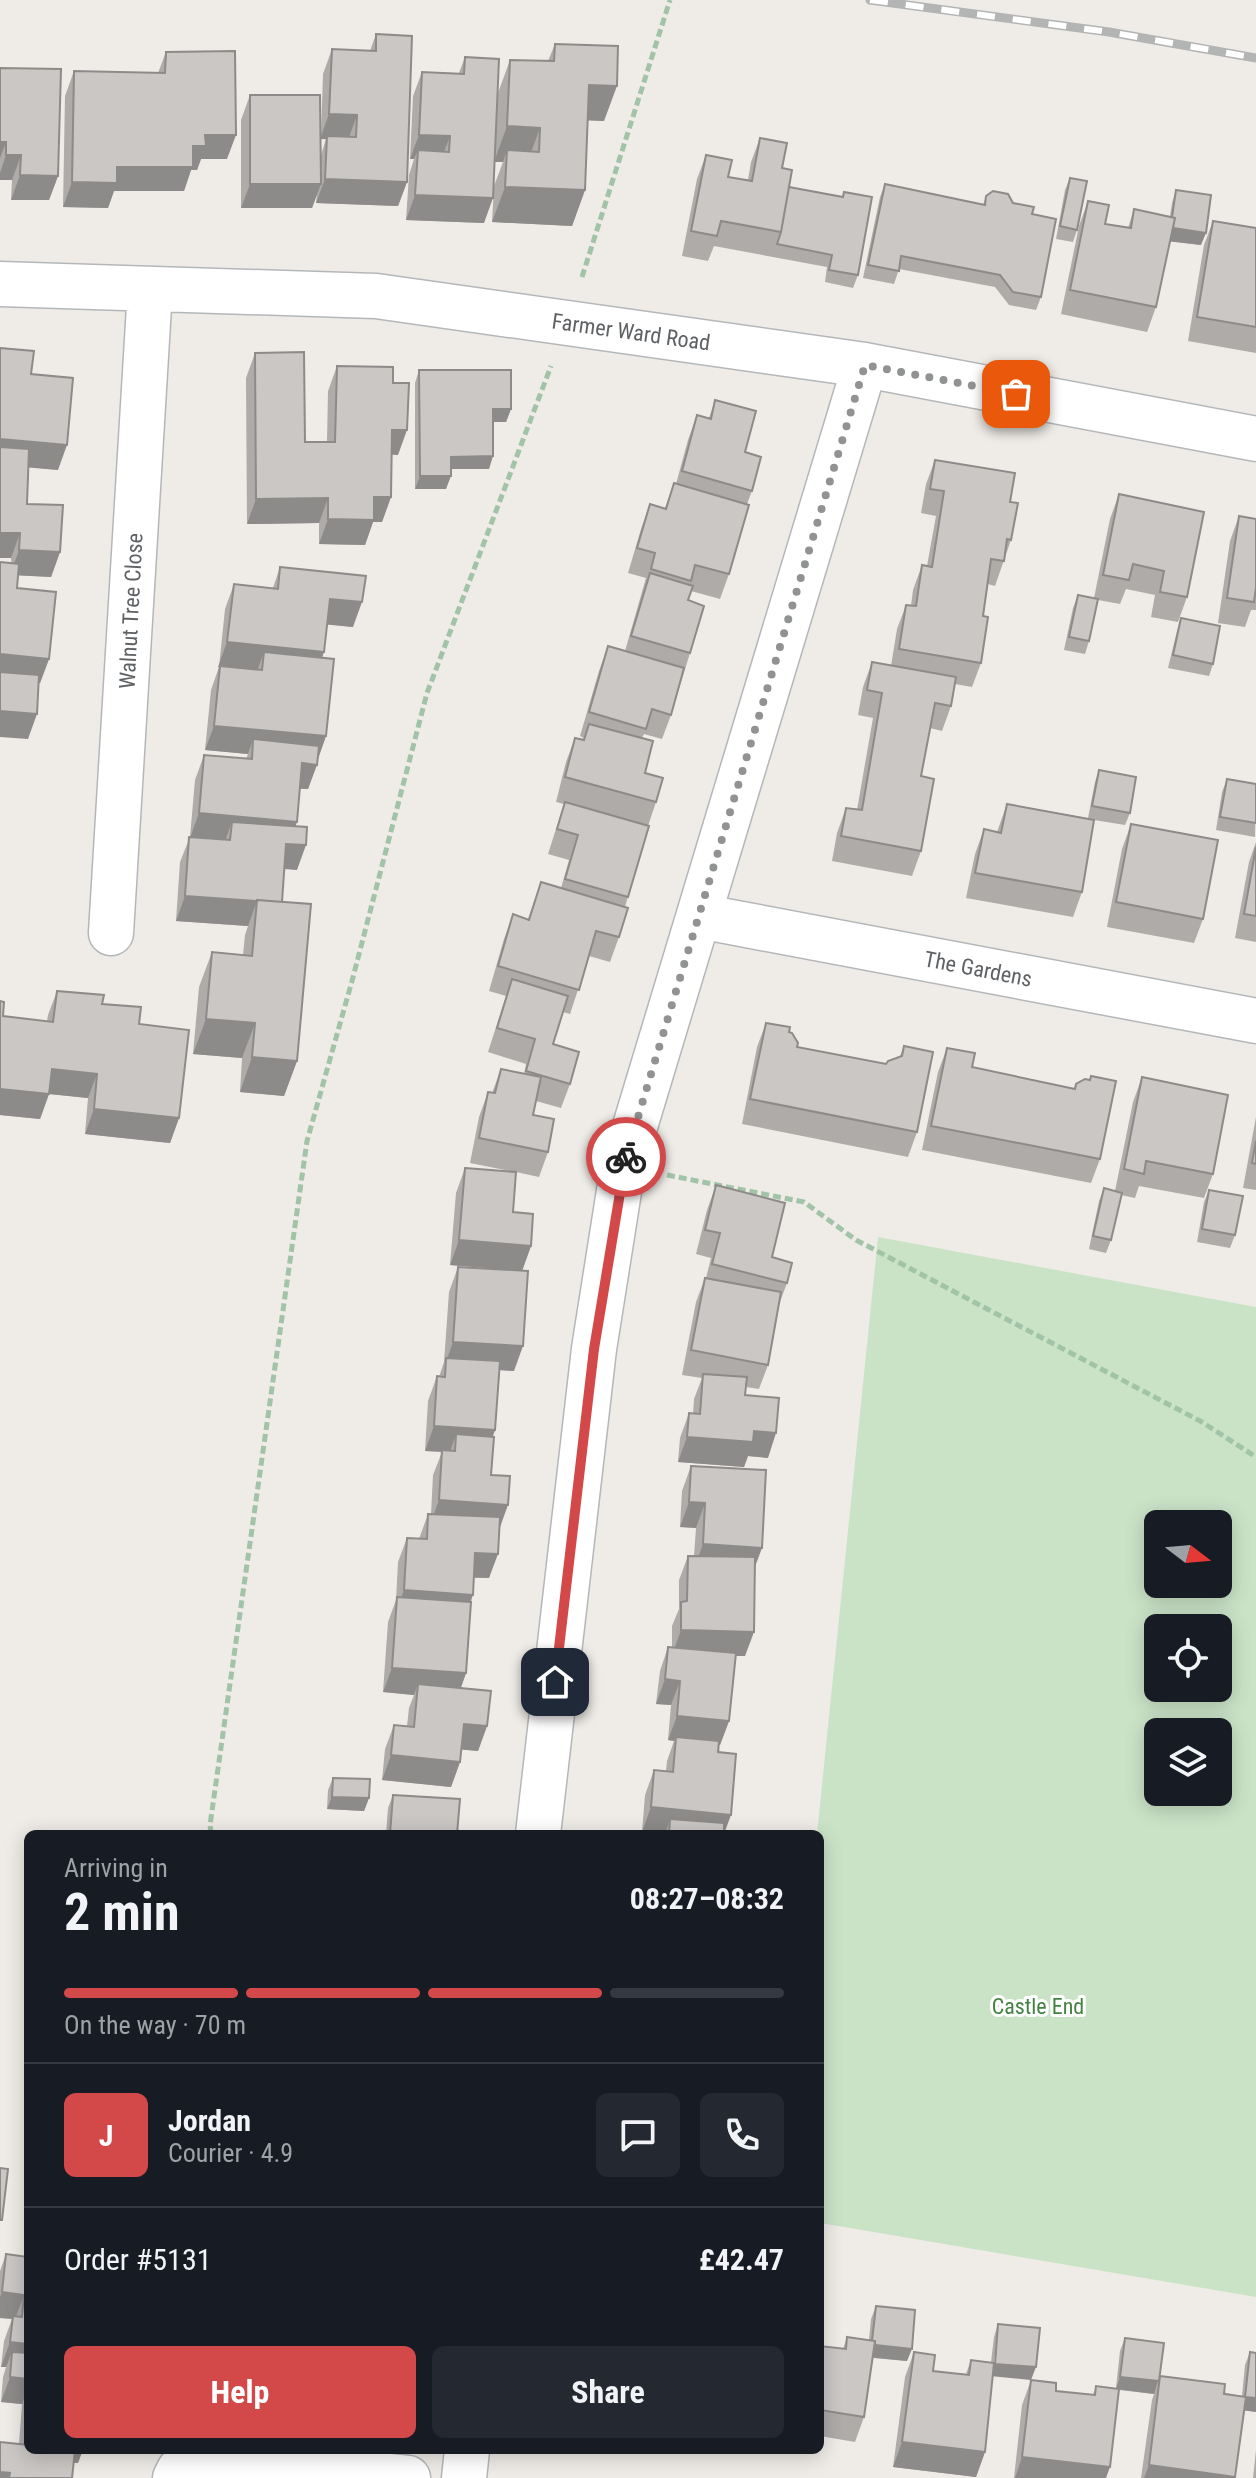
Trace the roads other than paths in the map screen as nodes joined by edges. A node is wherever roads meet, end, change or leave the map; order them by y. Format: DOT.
graph roads {
  1 [pos="0,284"];
  2 [pos="150,290"];
  3 [pos="865,365"];
  4 [pos="1256,439"];
  5 [pos="699,916"];
  6 [pos="111,933"];
  7 [pos="1256,1021"];
  8 [pos="538,1830"];
  9 [pos="467,2454"];
  10 [pos="175,2478"];
  11 [pos="408,2478"];
  12 [pos="464,2478"];
  1 -- 2 [label="street, Farmer Ward Road"];
  2 -- 3 [label="street, Farmer Ward Road"];
  2 -- 6 [label="street, Walnut Tree Close"];
  3 -- 4 [label="street, Farmer Ward Road"];
  3 -- 5 [label="street"];
  5 -- 7 [label="street, The Gardens"];
  5 -- 8 [label="street"];
  9 -- 12 [label="street"];
  10 -- 11 [label="street"];
}
